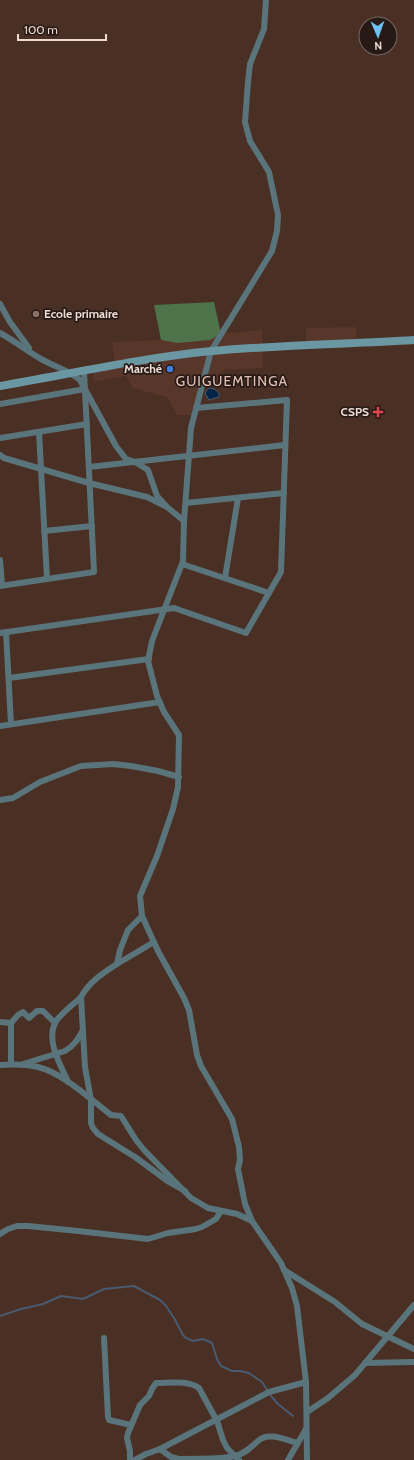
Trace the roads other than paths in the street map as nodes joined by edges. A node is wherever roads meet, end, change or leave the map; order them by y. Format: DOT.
graph roads {
  1 [pos="266,0"];
  2 [pos="0,304"];
  3 [pos="0,333"];
  4 [pos="414,340"];
  5 [pos="211,351"];
  6 [pos="32,352"];
  7 [pos="84,371"];
  8 [pos="72,374"];
  9 [pos="0,386"];
  10 [pos="85,389"];
  11 [pos="0,404"];
  12 [pos="196,408"];
  13 [pos="87,424"];
  14 [pos="39,432"];
  15 [pos="0,438"];
  16 [pos="285,445"];
  17 [pos="0,455"];
  18 [pos="189,456"];
  19 [pos="135,462"];
  20 [pos="89,467"];
  21 [pos="41,469"];
  22 [pos="90,483"];
  23 [pos="284,493"];
  24 [pos="238,498"];
  25 [pos="186,503"];
  26 [pos="167,507"];
  27 [pos="184,521"];
  28 [pos="92,526"];
  29 [pos="44,531"];
  30 [pos="0,560"];
  31 [pos="182,564"];
  32 [pos="225,578"];
  33 [pos="47,579"];
  34 [pos="1,586"];
  35 [pos="269,593"];
  36 [pos="164,610"];
  37 [pos="3,632"];
  38 [pos="149,659"];
  39 [pos="8,678"];
  40 [pos="160,702"];
  41 [pos="11,724"];
  42 [pos="0,726"];
  43 [pos="179,777"];
  44 [pos="0,800"];
  45 [pos="142,916"];
  46 [pos="154,942"];
  47 [pos="117,964"];
  48 [pos="81,997"];
  49 [pos="0,1022"];
  50 [pos="11,1023"];
  51 [pos="55,1023"];
  52 [pos="84,1030"];
  53 [pos="56,1054"];
  54 [pos="11,1064"];
  55 [pos="0,1065"];
  56 [pos="21,1065"];
  57 [pos="68,1082"];
  58 [pos="91,1100"];
  59 [pos="184,1191"];
  60 [pos="221,1211"];
  61 [pos="252,1221"];
  62 [pos="0,1234"];
  63 [pos="284,1270"];
  64 [pos="414,1305"];
  65 [pos="388,1336"];
  66 [pos="104,1338"];
  67 [pos="414,1349"];
  68 [pos="414,1362"];
  69 [pos="365,1363"];
  70 [pos="306,1382"];
  71 [pos="306,1412"];
  72 [pos="217,1420"];
  73 [pos="130,1425"];
  74 [pos="306,1429"];
  75 [pos="297,1443"];
  76 [pos="160,1449"];
  77 [pos="237,1458"];
  78 [pos="130,1460"];
  79 [pos="135,1460"];
  80 [pos="288,1460"];
  81 [pos="308,1460"];
  1 -- 5 [label="street"];
  2 -- 6 [label="street"];
  3 -- 6 [label="street"];
  4 -- 5 [label="street"];
  5 -- 7 [label="street"];
  5 -- 12 [label="street"];
  6 -- 8 [label="street"];
  7 -- 8 [label="street"];
  7 -- 10 [label="street"];
  8 -- 9 [label="street"];
  8 -- 10 [label="street"];
  10 -- 11 [label="street"];
  10 -- 13 [label="street"];
  10 -- 19 [label="street"];
  12 -- 16 [label="street"];
  12 -- 18 [label="street"];
  13 -- 14 [label="street"];
  13 -- 20 [label="street"];
  14 -- 15 [label="street"];
  14 -- 21 [label="street"];
  16 -- 18 [label="street"];
  16 -- 23 [label="street"];
  17 -- 21 [label="street"];
  18 -- 19 [label="street"];
  18 -- 25 [label="street"];
  19 -- 20 [label="street"];
  19 -- 26 [label="street"];
  20 -- 22 [label="street"];
  21 -- 22 [label="street"];
  21 -- 29 [label="street"];
  22 -- 26 [label="street"];
  22 -- 28 [label="street"];
  23 -- 24 [label="street"];
  23 -- 35 [label="street"];
  24 -- 25 [label="street"];
  24 -- 32 [label="street"];
  25 -- 27 [label="street"];
  26 -- 27 [label="street"];
  27 -- 31 [label="street"];
  28 -- 29 [label="street"];
  28 -- 33 [label="street"];
  29 -- 33 [label="street"];
  30 -- 34 [label="street"];
  31 -- 32 [label="street"];
  31 -- 36 [label="street"];
  32 -- 35 [label="street"];
  33 -- 34 [label="street"];
  35 -- 36 [label="street"];
  36 -- 37 [label="street"];
  36 -- 38 [label="street"];
  37 -- 39 [label="street"];
  38 -- 39 [label="street"];
  38 -- 40 [label="street"];
  39 -- 41 [label="street"];
  40 -- 41 [label="street"];
  40 -- 43 [label="street"];
  41 -- 42 [label="street"];
  43 -- 44 [label="street"];
  43 -- 45 [label="street"];
  45 -- 46 [label="street"];
  45 -- 47 [label="street"];
  46 -- 47 [label="street"];
  46 -- 61 [label="street"];
  47 -- 48 [label="street"];
  48 -- 51 [label="street"];
  48 -- 52 [label="street"];
  49 -- 50 [label="street"];
  50 -- 51 [label="street"];
  50 -- 54 [label="street"];
  51 -- 53 [label="street"];
  52 -- 53 [label="street"];
  52 -- 58 [label="street"];
  53 -- 56 [label="street"];
  53 -- 57 [label="street"];
  54 -- 55 [label="street"];
  54 -- 56 [label="street"];
  56 -- 57 [label="street"];
  57 -- 58 [label="street"];
  58 -- 59 [label="street"];
  58 -- 59 [label="street"];
  59 -- 60 [label="street"];
  60 -- 61 [label="street"];
  60 -- 62 [label="street"];
  61 -- 63 [label="street"];
  63 -- 65 [label="street"];
  63 -- 70 [label="street"];
  64 -- 65 [label="street"];
  65 -- 67 [label="street"];
  65 -- 69 [label="street"];
  66 -- 73 [label="street"];
  68 -- 69 [label="street"];
  69 -- 71 [label="street"];
  70 -- 71 [label="street"];
  70 -- 72 [label="street"];
  71 -- 74 [label="street"];
  72 -- 73 [label="street"];
  72 -- 76 [label="street"];
  72 -- 77 [label="street"];
  73 -- 78 [label="street"];
  74 -- 75 [label="street"];
  74 -- 81 [label="street"];
  75 -- 77 [label="street"];
  75 -- 80 [label="street"];
  76 -- 77 [label="street"];
  76 -- 79 [label="street"];
}
